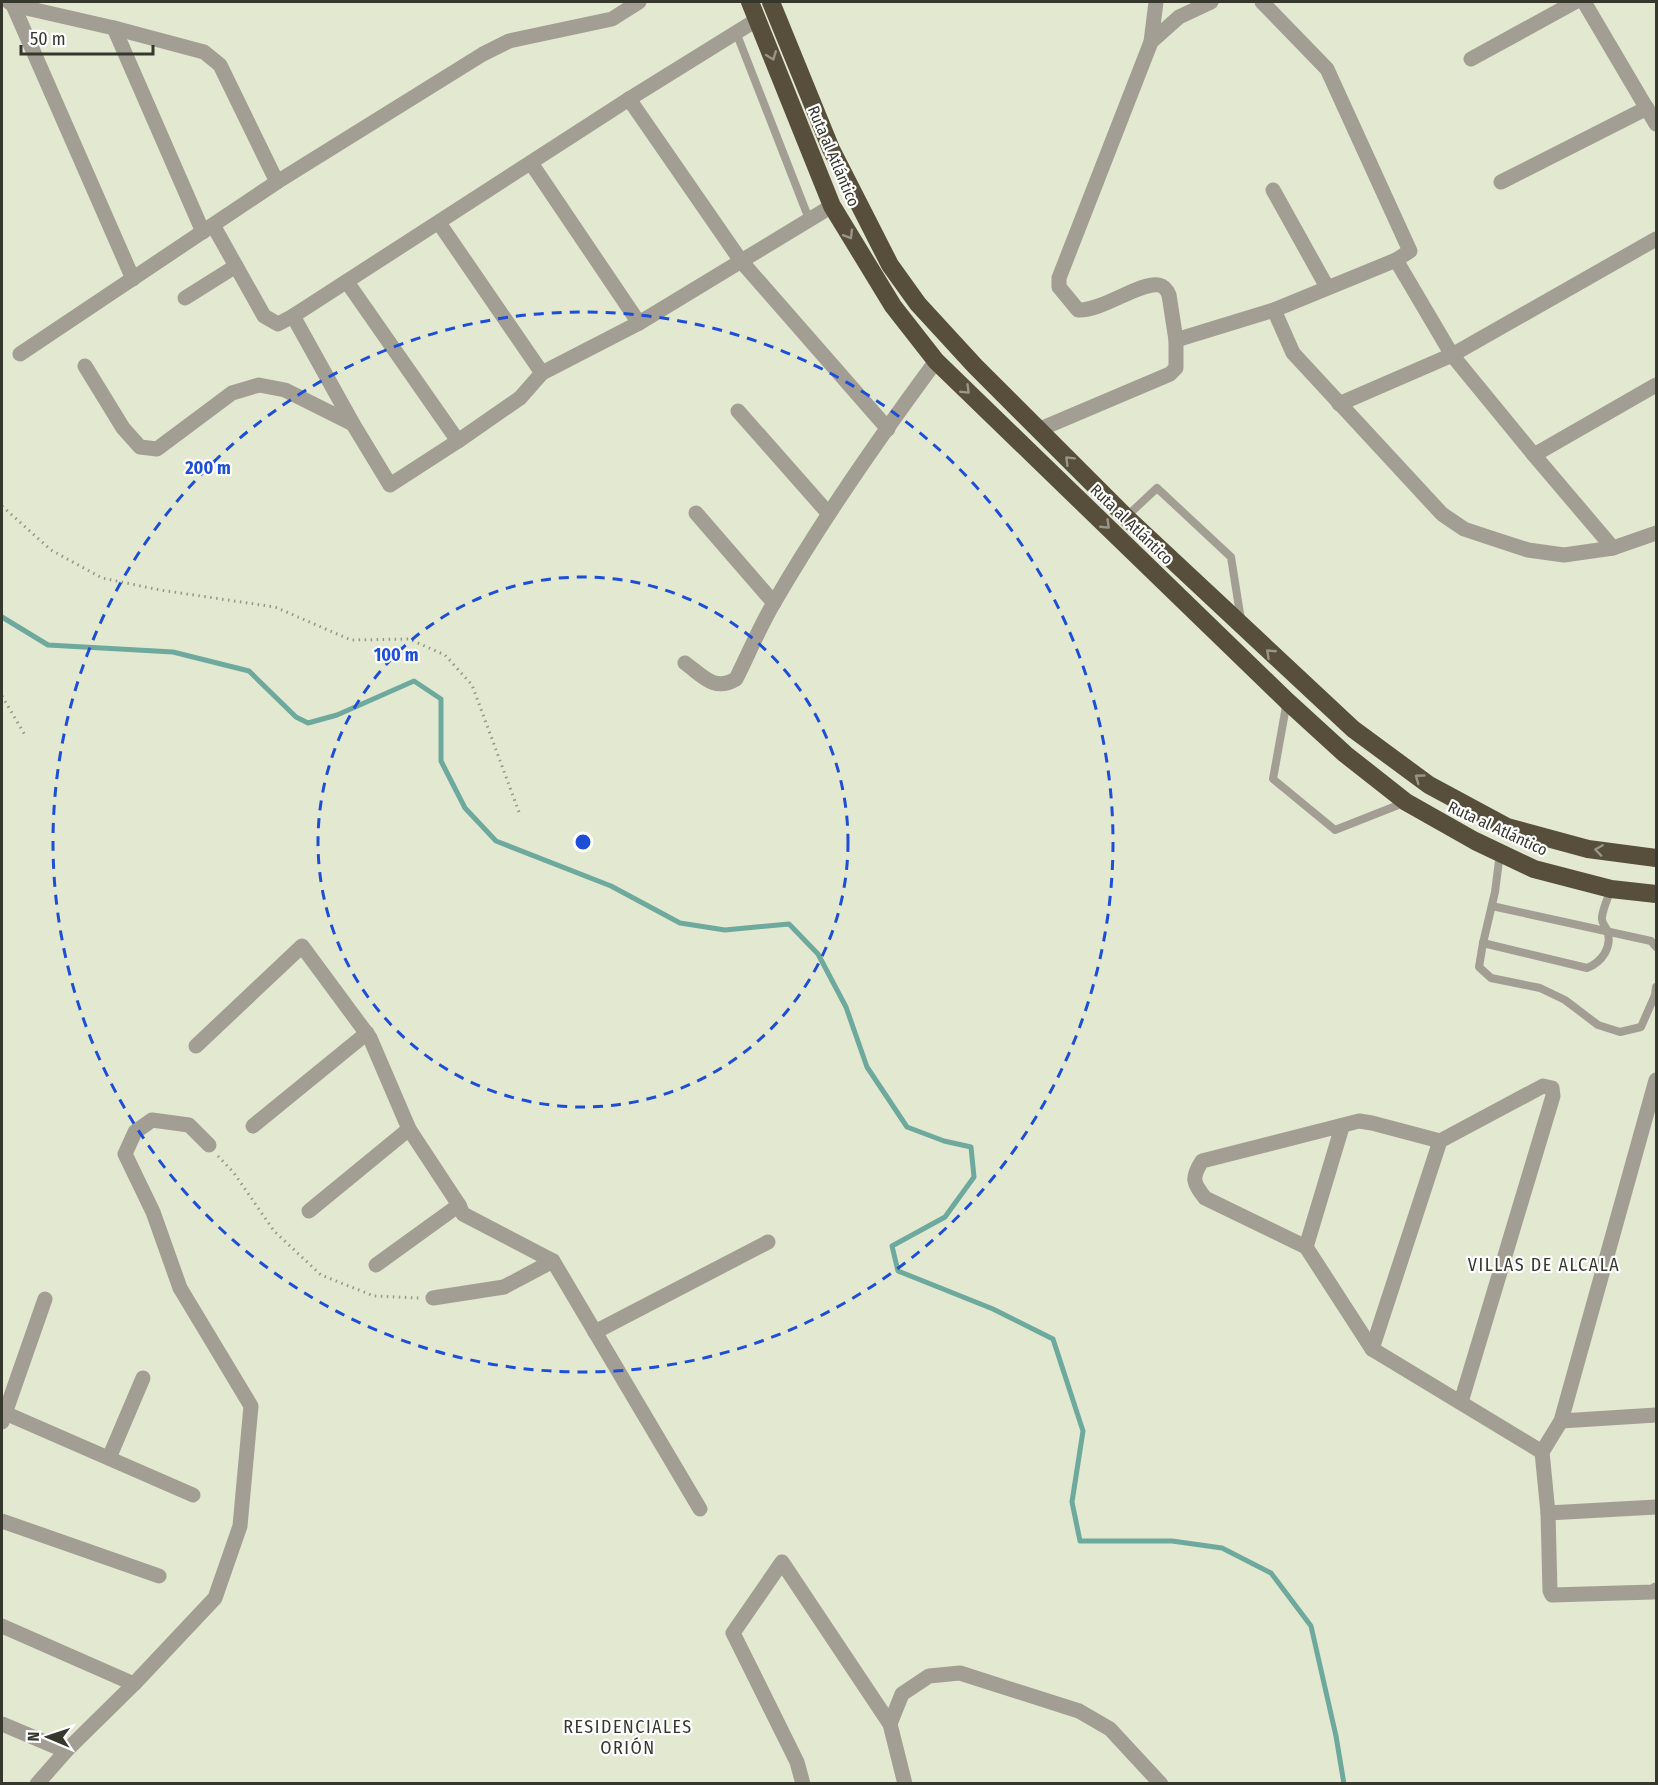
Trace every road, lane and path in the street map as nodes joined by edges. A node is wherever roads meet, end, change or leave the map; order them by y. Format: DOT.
graph roads {
  1 [pos="639,2"];
  2 [pos="750,2"];
  3 [pos="771,2"];
  4 [pos="1156,2"];
  5 [pos="1211,2"];
  6 [pos="1262,2"];
  7 [pos="1575,2"];
  8 [pos="1584,2"];
  9 [pos="11,3"];
  10 [pos="758,19"];
  11 [pos="114,28"];
  12 [pos="736,32"];
  13 [pos="1151,42"];
  14 [pos="1471,59"];
  15 [pos="629,99"];
  16 [pos="1647,108"];
  17 [pos="1656,124"];
  18 [pos="531,164"];
  19 [pos="277,182"];
  20 [pos="1501,182"];
  21 [pos="1273,190"];
  22 [pos="832,206"];
  23 [pos="809,219"];
  24 [pos="439,223"];
  25 [pos="208,228"];
  26 [pos="1656,239"];
  27 [pos="1396,260"];
  28 [pos="741,261"];
  29 [pos="236,266"];
  30 [pos="133,279"];
  31 [pos="347,282"];
  32 [pos="1327,287"];
  33 [pos="185,298"];
  34 [pos="1274,310"];
  35 [pos="293,316"];
  36 [pos="639,323"];
  37 [pos="1176,340"];
  38 [pos="20,354"];
  39 [pos="1452,355"];
  40 [pos="936,362"];
  41 [pos="85,366"];
  42 [pos="543,373"];
  43 [pos="1656,385"];
  44 [pos="1339,404"];
  45 [pos="738,411"];
  46 [pos="353,424"];
  47 [pos="888,429"];
  48 [pos="1038,430"];
  49 [pos="458,441"];
  50 [pos="1534,455"];
  51 [pos="2,506"];
  52 [pos="696,513"];
  53 [pos="828,513"];
  54 [pos="1126,516"];
  55 [pos="1656,533"];
  56 [pos="1613,548"];
  57 [pos="774,603"];
  58 [pos="1241,626"];
  59 [pos="684,663"];
  60 [pos="2,696"];
  61 [pos="1287,700"];
  62 [pos="25,735"];
  63 [pos="1406,802"];
  64 [pos="519,812"];
  65 [pos="1500,853"];
  66 [pos="1656,858"];
  67 [pos="1611,889"];
  68 [pos="1656,894"];
  69 [pos="1492,906"];
  70 [pos="1608,931"];
  71 [pos="1483,943"];
  72 [pos="1656,947"];
  73 [pos="1656,987"];
  74 [pos="367,1033"];
  75 [pos="196,1046"];
  76 [pos="1656,1080"];
  77 [pos="253,1126"];
  78 [pos="1342,1127"];
  79 [pos="409,1129"];
  80 [pos="1440,1141"];
  81 [pos="209,1145"];
  82 [pos="459,1205"];
  83 [pos="309,1211"];
  84 [pos="768,1242"];
  85 [pos="1306,1247"];
  86 [pos="553,1261"];
  87 [pos="376,1265"];
  88 [pos="433,1298"];
  89 [pos="45,1299"];
  90 [pos="595,1332"];
  91 [pos="1372,1349"];
  92 [pos="143,1378"];
  93 [pos="1461,1402"];
  94 [pos="1656,1415"];
  95 [pos="3,1418"];
  96 [pos="1561,1421"];
  97 [pos="1542,1452"];
  98 [pos="109,1458"];
  99 [pos="193,1495"];
  100 [pos="1656,1507"];
  101 [pos="700,1509"];
  102 [pos="1548,1513"];
  103 [pos="2,1521"];
  104 [pos="159,1576"];
  105 [pos="1656,1590"];
  106 [pos="2,1626"];
  107 [pos="134,1684"];
  108 [pos="2,1724"];
  109 [pos="890,1724"];
  110 [pos="66,1751"];
  111 [pos="37,1784"];
  112 [pos="803,1784"];
  113 [pos="905,1784"];
  114 [pos="1161,1784"];
  1 -- 19 [label="street"];
  2 -- 10 [label="highway, Ruta al Atlántico"];
  3 -- 48 [label="highway, Ruta al Atlántico"];
  4 -- 13 [label="street"];
  5 -- 13 [label="street"];
  6 -- 27 [label="street"];
  7 -- 14 [label="street"];
  8 -- 16 [label="street"];
  9 -- 11 [label="street"];
  9 -- 30 [label="street"];
  10 -- 12 [label="street"];
  10 -- 22 [label="highway, Ruta al Atlántico, one-way"];
  11 -- 19 [label="street"];
  11 -- 25 [label="street"];
  12 -- 15 [label="street"];
  12 -- 23 [label="lane"];
  13 -- 37 [label="street"];
  15 -- 18 [label="street"];
  15 -- 28 [label="street"];
  16 -- 17 [label="street"];
  16 -- 20 [label="street"];
  18 -- 24 [label="street"];
  18 -- 36 [label="street"];
  19 -- 25 [label="street"];
  21 -- 32 [label="street"];
  22 -- 23 [label="street"];
  22 -- 40 [label="highway, Ruta al Atlántico, one-way"];
  23 -- 28 [label="street"];
  24 -- 31 [label="street"];
  24 -- 42 [label="street"];
  25 -- 29 [label="street"];
  25 -- 30 [label="street"];
  26 -- 39 [label="street"];
  27 -- 32 [label="street"];
  27 -- 39 [label="street"];
  28 -- 36 [label="street"];
  28 -- 47 [label="street"];
  29 -- 33 [label="street"];
  29 -- 35 [label="street"];
  30 -- 38 [label="street"];
  31 -- 35 [label="street"];
  31 -- 49 [label="street"];
  32 -- 34 [label="street"];
  34 -- 37 [label="street"];
  34 -- 44 [label="street"];
  35 -- 46 [label="street"];
  36 -- 42 [label="street"];
  37 -- 48 [label="street"];
  39 -- 44 [label="street"];
  39 -- 50 [label="street"];
  40 -- 47 [label="street"];
  40 -- 61 [label="highway, Ruta al Atlántico, one-way"];
  41 -- 46 [label="street"];
  42 -- 49 [label="street"];
  43 -- 50 [label="street"];
  44 -- 56 [label="street"];
  45 -- 53 [label="street"];
  46 -- 49 [label="street"];
  47 -- 53 [label="street"];
  54 -- 48 [label="highway, Ruta al Atlántico, one-way"];
  50 -- 56 [label="street"];
  51 -- 64 [label="path"];
  52 -- 57 [label="street"];
  53 -- 57 [label="street"];
  54 -- 58 [label="highway, Ruta al Atlántico"];
  54 -- 58 [label="lane"];
  55 -- 56 [label="street"];
  57 -- 59 [label="street"];
  66 -- 58 [label="highway, Ruta al Atlántico, one-way"];
  60 -- 62 [label="path"];
  61 -- 63 [label="highway, Ruta al Atlántico"];
  61 -- 63 [label="lane"];
  63 -- 65 [label="highway, Ruta al Atlántico"];
  65 -- 67 [label="highway, Ruta al Atlántico"];
  65 -- 69 [label="lane"];
  67 -- 68 [label="highway, Ruta al Atlántico"];
  67 -- 70 [label="lane"];
  69 -- 70 [label="lane"];
  69 -- 71 [label="lane"];
  70 -- 71 [label="lane"];
  70 -- 72 [label="lane"];
  71 -- 73 [label="lane"];
  74 -- 75 [label="street"];
  74 -- 77 [label="street"];
  74 -- 79 [label="street"];
  76 -- 96 [label="street"];
  78 -- 80 [label="street"];
  78 -- 85 [label="street"];
  78 -- 85 [label="street"];
  79 -- 82 [label="street"];
  79 -- 83 [label="street"];
  80 -- 91 [label="street"];
  80 -- 93 [label="street"];
  81 -- 88 [label="path"];
  81 -- 107 [label="street"];
  82 -- 86 [label="street"];
  82 -- 87 [label="street"];
  84 -- 90 [label="street"];
  85 -- 91 [label="street"];
  86 -- 88 [label="street"];
  86 -- 90 [label="street"];
  89 -- 95 [label="street"];
  90 -- 101 [label="street"];
  91 -- 93 [label="street"];
  92 -- 98 [label="street"];
  93 -- 97 [label="street"];
  94 -- 96 [label="street"];
  95 -- 98 [label="street"];
  96 -- 97 [label="street"];
  97 -- 102 [label="street"];
  98 -- 99 [label="street"];
  100 -- 102 [label="street"];
  102 -- 105 [label="street"];
  103 -- 104 [label="street"];
  106 -- 107 [label="street"];
  107 -- 110 [label="street"];
  108 -- 110 [label="street"];
  109 -- 112 [label="street"];
  109 -- 113 [label="street"];
  109 -- 114 [label="street"];
  110 -- 111 [label="street"];
}
